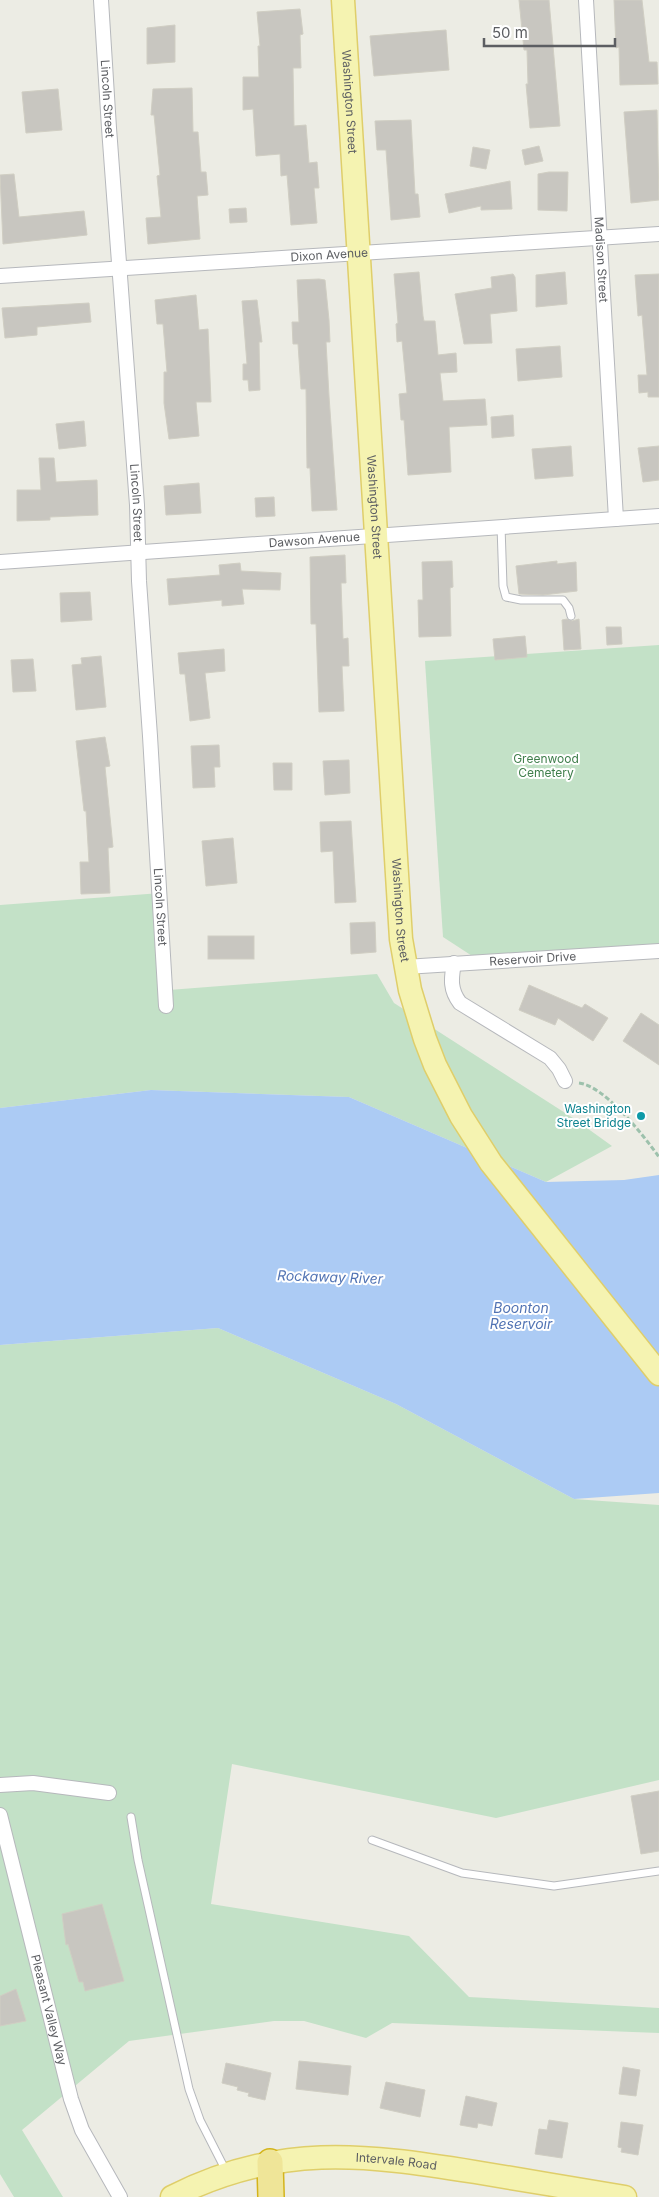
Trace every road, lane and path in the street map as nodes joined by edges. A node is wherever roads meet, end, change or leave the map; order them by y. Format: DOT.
graph roads {
  1 [pos="101,0"];
  2 [pos="343,0"];
  3 [pos="586,0"];
  4 [pos="659,234"];
  5 [pos="600,238"];
  6 [pos="359,254"];
  7 [pos="119,270"];
  8 [pos="0,276"];
  9 [pos="659,516"];
  10 [pos="616,519"];
  11 [pos="501,526"];
  12 [pos="375,535"];
  13 [pos="138,552"];
  14 [pos="0,562"];
  15 [pos="571,616"];
  16 [pos="659,951"];
  17 [pos="454,963"];
  18 [pos="405,966"];
  19 [pos="166,1006"];
  20 [pos="565,1081"];
  21 [pos="659,1157"];
  22 [pos="659,1374"];
  23 [pos="0,1785"];
  24 [pos="109,1793"];
  25 [pos="0,1815"];
  26 [pos="131,1817"];
  27 [pos="372,1840"];
  28 [pos="659,1871"];
  29 [pos="270,2162"];
  30 [pos="227,2174"];
  31 [pos="120,2197"];
  32 [pos="172,2197"];
  33 [pos="271,2197"];
  34 [pos="625,2197"];
  1 -- 7 [label="street, Lincoln Street"];
  2 -- 6 [label="main road, Washington Street"];
  3 -- 5 [label="street, Madison Street"];
  4 -- 5 [label="street, Dixon Avenue"];
  5 -- 6 [label="street, Dixon Avenue"];
  5 -- 10 [label="street, Madison Street"];
  6 -- 7 [label="street, Dixon Avenue"];
  6 -- 12 [label="main road, Washington Street"];
  7 -- 8 [label="street, Dixon Avenue"];
  7 -- 13 [label="street, Lincoln Street"];
  9 -- 10 [label="street, Dawson Avenue"];
  10 -- 11 [label="street, Dawson Avenue"];
  11 -- 12 [label="street, Dawson Avenue"];
  11 -- 15 [label="lane"];
  12 -- 13 [label="street, Dawson Avenue"];
  12 -- 18 [label="main road, Washington Street"];
  13 -- 14 [label="street, Dawson Avenue"];
  13 -- 19 [label="street, Lincoln Street"];
  16 -- 17 [label="street, Reservoir Drive"];
  17 -- 18 [label="street, Reservoir Drive"];
  17 -- 20 [label="street"];
  18 -- 22 [label="main road, Washington Street"];
  20 -- 21 [label="path"];
  23 -- 24 [label="street"];
  25 -- 31 [label="street, Pleasant Valley Way"];
  26 -- 30 [label="lane"];
  27 -- 28 [label="lane"];
  29 -- 30 [label="main road, Intervale Road"];
  29 -- 33 [label="highway"];
  29 -- 34 [label="main road, Intervale Road"];
  30 -- 32 [label="main road, Intervale Road"];
}
